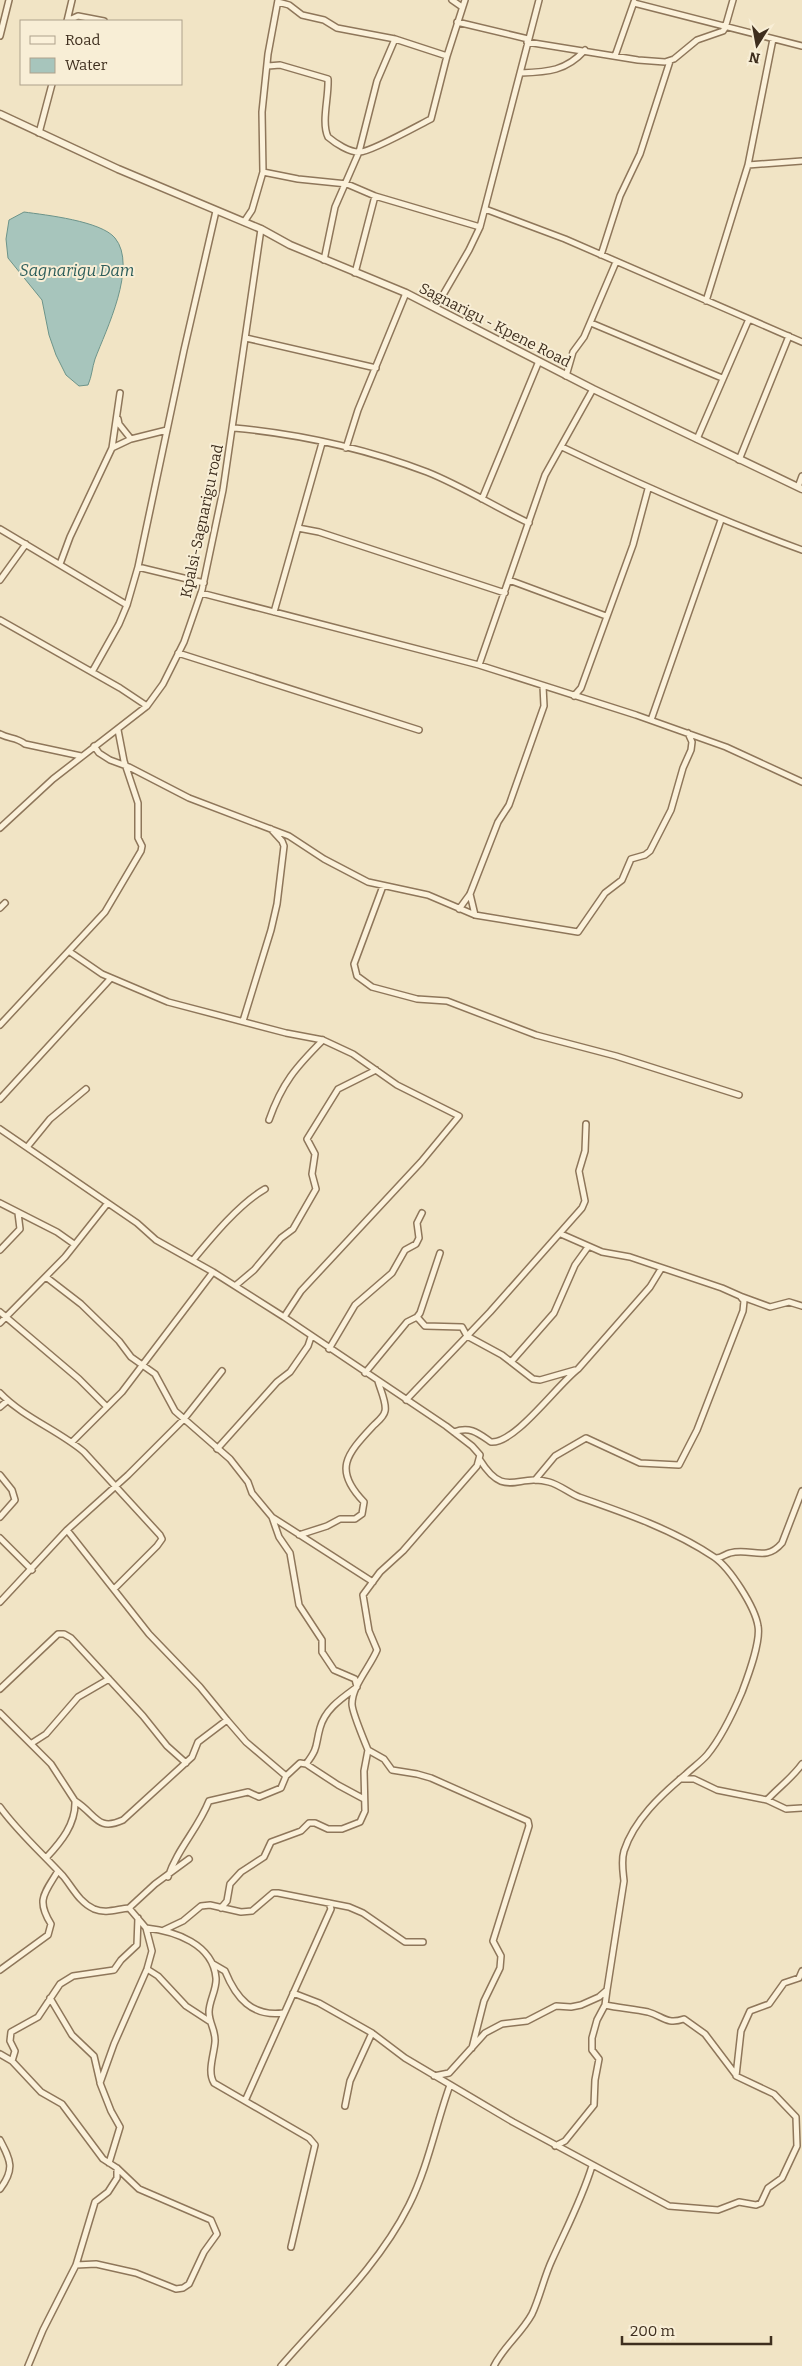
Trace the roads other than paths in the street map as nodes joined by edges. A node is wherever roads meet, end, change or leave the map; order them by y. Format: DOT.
graph roads {
  1 [pos="9,0"];
  2 [pos="72,0"];
  3 [pos="452,0"];
  4 [pos="465,0"];
  5 [pos="539,0"];
  6 [pos="734,0"];
  7 [pos="278,1"];
  8 [pos="634,2"];
  9 [pos="462,7"];
  10 [pos="67,20"];
  11 [pos="69,20"];
  12 [pos="99,20"];
  13 [pos="457,22"];
  14 [pos="725,28"];
  15 [pos="0,36"];
  16 [pos="395,39"];
  17 [pos="773,39"];
  18 [pos="528,41"];
  19 [pos="802,46"];
  20 [pos="585,50"];
  21 [pos="447,56"];
  22 [pos="615,56"];
  23 [pos="670,61"];
  24 [pos="268,66"];
  25 [pos="521,73"];
  26 [pos="52,85"];
  27 [pos="0,114"];
  28 [pos="39,133"];
  29 [pos="359,152"];
  30 [pos="802,162"];
  31 [pos="748,165"];
  32 [pos="263,172"];
  33 [pos="347,184"];
  34 [pos="375,196"];
  35 [pos="484,209"];
  36 [pos="216,211"];
  37 [pos="244,222"];
  38 [pos="480,226"];
  39 [pos="261,229"];
  40 [pos="601,255"];
  41 [pos="324,260"];
  42 [pos="616,262"];
  43 [pos="355,273"];
  44 [pos="406,293"];
  45 [pos="706,301"];
  46 [pos="436,307"];
  47 [pos="749,319"];
  48 [pos="590,323"];
  49 [pos="789,336"];
  50 [pos="246,338"];
  51 [pos="802,342"];
  52 [pos="539,361"];
  53 [pos="376,368"];
  54 [pos="566,376"];
  55 [pos="722,378"];
  56 [pos="593,389"];
  57 [pos="120,393"];
  58 [pos="117,413"];
  59 [pos="234,428"];
  60 [pos="167,430"];
  61 [pos="131,439"];
  62 [pos="696,439"];
  63 [pos="322,443"];
  64 [pos="562,447"];
  65 [pos="112,448"];
  66 [pos="346,448"];
  67 [pos="739,460"];
  68 [pos="802,476"];
  69 [pos="800,488"];
  70 [pos="648,489"];
  71 [pos="482,499"];
  72 [pos="720,520"];
  73 [pos="530,523"];
  74 [pos="0,528"];
  75 [pos="298,528"];
  76 [pos="26,544"];
  77 [pos="802,550"];
  78 [pos="60,564"];
  79 [pos="138,567"];
  80 [pos="0,580"];
  81 [pos="510,580"];
  82 [pos="204,583"];
  83 [pos="201,593"];
  84 [pos="504,593"];
  85 [pos="127,605"];
  86 [pos="274,612"];
  87 [pos="606,616"];
  88 [pos="0,620"];
  89 [pos="5,624"];
  90 [pos="0,629"];
  91 [pos="178,653"];
  92 [pos="479,665"];
  93 [pos="92,672"];
  94 [pos="543,686"];
  95 [pos="574,696"];
  96 [pos="147,706"];
  97 [pos="651,720"];
  98 [pos="118,730"];
  99 [pos="419,730"];
  100 [pos="688,733"];
  101 [pos="0,734"];
  102 [pos="94,746"];
  103 [pos="81,756"];
  104 [pos="126,765"];
  105 [pos="802,782"];
  106 [pos="269,827"];
  107 [pos="0,828"];
  108 [pos="383,886"];
  109 [pos="470,894"];
  110 [pos="5,904"];
  111 [pos="0,908"];
  112 [pos="459,909"];
  113 [pos="476,914"];
  114 [pos="70,952"];
  115 [pos="111,978"];
  116 [pos="243,1021"];
  117 [pos="0,1025"];
  118 [pos="323,1040"];
  119 [pos="376,1070"];
  120 [pos="86,1089"];
  121 [pos="739,1096"];
  122 [pos="0,1099"];
  123 [pos="269,1120"];
  124 [pos="586,1124"];
  125 [pos="0,1129"];
  126 [pos="28,1146"];
  127 [pos="264,1188"];
  128 [pos="0,1203"];
  129 [pos="107,1204"];
  130 [pos="18,1213"];
  131 [pos="422,1213"];
  132 [pos="561,1234"];
  133 [pos="74,1244"];
  134 [pos="588,1247"];
  135 [pos="0,1250"];
  136 [pos="440,1253"];
  137 [pos="193,1260"];
  138 [pos="660,1269"];
  139 [pos="214,1272"];
  140 [pos="46,1277"];
  141 [pos="235,1286"];
  142 [pos="740,1296"];
  143 [pos="802,1306"];
  144 [pos="0,1312"];
  145 [pos="7,1317"];
  146 [pos="284,1317"];
  147 [pos="417,1317"];
  148 [pos="0,1323"];
  149 [pos="468,1336"];
  150 [pos="311,1337"];
  151 [pos="329,1348"];
  152 [pos="512,1362"];
  153 [pos="144,1365"];
  154 [pos="578,1369"];
  155 [pos="222,1371"];
  156 [pos="365,1372"];
  157 [pos="377,1381"];
  158 [pos="0,1393"];
  159 [pos="8,1400"];
  160 [pos="406,1400"];
  161 [pos="106,1406"];
  162 [pos="0,1407"];
  163 [pos="184,1419"];
  164 [pos="454,1432"];
  165 [pos="72,1442"];
  166 [pos="216,1449"];
  167 [pos="480,1460"];
  168 [pos="0,1475"];
  169 [pos="535,1480"];
  170 [pos="115,1486"];
  171 [pos="802,1491"];
  172 [pos="0,1517"];
  173 [pos="272,1517"];
  174 [pos="67,1530"];
  175 [pos="299,1534"];
  176 [pos="0,1538"];
  177 [pos="716,1558"];
  178 [pos="32,1570"];
  179 [pos="373,1582"];
  180 [pos="114,1589"];
  181 [pos="0,1602"];
  182 [pos="109,1679"];
  183 [pos="357,1687"];
  184 [pos="0,1689"];
  185 [pos="0,1713"];
  186 [pos="226,1720"];
  187 [pos="32,1743"];
  188 [pos="368,1750"];
  189 [pos="186,1762"];
  190 [pos="306,1764"];
  191 [pos="802,1764"];
  192 [pos="286,1776"];
  193 [pos="680,1779"];
  194 [pos="364,1798"];
  195 [pos="767,1800"];
  196 [pos="75,1801"];
  197 [pos="0,1807"];
  198 [pos="802,1808"];
  199 [pos="46,1858"];
  200 [pos="189,1859"];
  201 [pos="58,1871"];
  202 [pos="168,1877"];
  203 [pos="330,1903"];
  204 [pos="129,1908"];
  205 [pos="221,1908"];
  206 [pos="138,1918"];
  207 [pos="146,1928"];
  208 [pos="164,1930"];
  209 [pos="423,1942"];
  210 [pos="212,1964"];
  211 [pos="1,1966"];
  212 [pos="147,1969"];
  213 [pos="802,1971"];
  214 [pos="607,1990"];
  215 [pos="293,1993"];
  216 [pos="50,1998"];
  217 [pos="605,2005"];
  218 [pos="284,2013"];
  219 [pos="209,2021"];
  220 [pos="372,2034"];
  221 [pos="472,2048"];
  222 [pos="0,2054"];
  223 [pos="12,2061"];
  224 [pos="434,2076"];
  225 [pos="736,2076"];
  226 [pos="100,2083"];
  227 [pos="450,2085"];
  228 [pos="245,2101"];
  229 [pos="345,2106"];
  230 [pos="0,2140"];
  231 [pos="555,2146"];
  232 [pos="110,2163"];
  233 [pos="592,2166"];
  234 [pos="117,2168"];
  235 [pos="0,2189"];
  236 [pos="291,2247"];
  237 [pos="76,2265"];
  238 [pos="28,2366"];
  239 [pos="281,2366"];
  240 [pos="494,2366"];
  1 -- 15 [label="street"];
  2 -- 10 [label="street"];
  3 -- 9 [label="street"];
  4 -- 9 [label="street"];
  5 -- 18 [label="street"];
  6 -- 14 [label="street"];
  7 -- 16 [label="street"];
  7 -- 24 [label="street"];
  8 -- 14 [label="street"];
  8 -- 22 [label="street"];
  9 -- 13 [label="street"];
  11 -- 12 [label="street"];
  13 -- 18 [label="street"];
  13 -- 21 [label="street"];
  14 -- 17 [label="street"];
  14 -- 23 [label="street"];
  16 -- 21 [label="street"];
  16 -- 29 [label="street"];
  17 -- 19 [label="street"];
  17 -- 31 [label="street"];
  18 -- 20 [label="street"];
  18 -- 25 [label="street"];
  20 -- 22 [label="street"];
  20 -- 25 [label="street"];
  21 -- 29 [label="street"];
  22 -- 23 [label="street"];
  23 -- 40 [label="street"];
  24 -- 29 [label="street"];
  24 -- 32 [label="street"];
  25 -- 35 [label="street"];
  26 -- 28 [label="street"];
  27 -- 28 [label="street, Sagnarigu - Kpene Road"];
  28 -- 36 [label="street, Sagnarigu - Kpene Road"];
  29 -- 33 [label="street"];
  30 -- 31 [label="street"];
  31 -- 45 [label="street"];
  32 -- 33 [label="street"];
  32 -- 37 [label="street"];
  33 -- 34 [label="street"];
  33 -- 41 [label="street"];
  34 -- 38 [label="street"];
  34 -- 43 [label="street"];
  35 -- 38 [label="street"];
  35 -- 40 [label="street"];
  36 -- 37 [label="street, Sagnarigu - Kpene Road"];
  36 -- 60 [label="street"];
  37 -- 39 [label="street, Sagnarigu - Kpene Road"];
  38 -- 46 [label="street"];
  39 -- 41 [label="street, Sagnarigu - Kpene Road"];
  39 -- 50 [label="street, Kpalsi-Sagnarigu road"];
  40 -- 42 [label="street"];
  41 -- 43 [label="street, Sagnarigu - Kpene Road"];
  42 -- 45 [label="street"];
  42 -- 48 [label="street"];
  43 -- 44 [label="street, Sagnarigu - Kpene Road"];
  44 -- 46 [label="street, Sagnarigu - Kpene Road"];
  44 -- 53 [label="street"];
  45 -- 47 [label="street"];
  46 -- 52 [label="street, Sagnarigu - Kpene Road"];
  47 -- 49 [label="street"];
  47 -- 55 [label="street"];
  48 -- 54 [label="street"];
  48 -- 55 [label="street"];
  49 -- 51 [label="street"];
  49 -- 67 [label="street"];
  50 -- 53 [label="street"];
  50 -- 59 [label="street, Kpalsi-Sagnarigu road"];
  52 -- 54 [label="street, Sagnarigu - Kpene Road"];
  52 -- 71 [label="street"];
  53 -- 66 [label="street"];
  54 -- 56 [label="street, Sagnarigu - Kpene Road"];
  55 -- 62 [label="street"];
  56 -- 62 [label="street, Sagnarigu - Kpene Road"];
  56 -- 64 [label="street"];
  57 -- 58 [label="street"];
  58 -- 61 [label="street"];
  58 -- 65 [label="street"];
  59 -- 63 [label="street"];
  59 -- 82 [label="street, Kpalsi-Sagnarigu road"];
  60 -- 61 [label="street"];
  60 -- 79 [label="street"];
  61 -- 65 [label="street"];
  62 -- 67 [label="street, Sagnarigu - Kpene Road"];
  63 -- 66 [label="street"];
  63 -- 75 [label="street"];
  64 -- 70 [label="street"];
  64 -- 73 [label="street"];
  65 -- 78 [label="street"];
  66 -- 71 [label="street"];
  67 -- 69 [label="street, Sagnarigu - Kpene Road"];
  68 -- 69 [label="street"];
  70 -- 72 [label="street"];
  70 -- 87 [label="street"];
  71 -- 73 [label="street"];
  72 -- 77 [label="street"];
  72 -- 97 [label="street"];
  73 -- 81 [label="street"];
  74 -- 76 [label="street"];
  75 -- 84 [label="street"];
  75 -- 86 [label="street"];
  76 -- 78 [label="street"];
  76 -- 80 [label="street"];
  78 -- 85 [label="street"];
  79 -- 82 [label="street"];
  79 -- 85 [label="street"];
  81 -- 84 [label="street"];
  81 -- 87 [label="street"];
  82 -- 83 [label="street, Kpalsi-Sagnarigu road"];
  83 -- 86 [label="street"];
  83 -- 91 [label="street, Kpalsi-Sagnarigu road"];
  84 -- 92 [label="street"];
  85 -- 93 [label="street"];
  86 -- 92 [label="street"];
  87 -- 95 [label="street"];
  88 -- 89 [label="street"];
  89 -- 90 [label="street"];
  89 -- 93 [label="street"];
  91 -- 96 [label="street, Kpalsi-Sagnarigu road"];
  91 -- 99 [label="street"];
  92 -- 94 [label="street"];
  93 -- 96 [label="street"];
  94 -- 95 [label="street"];
  94 -- 109 [label="street"];
  95 -- 97 [label="street"];
  96 -- 98 [label="street, Kpalsi-Sagnarigu road"];
  97 -- 100 [label="street"];
  98 -- 102 [label="street, Kpalsi-Sagnarigu road"];
  98 -- 104 [label="street"];
  100 -- 105 [label="street"];
  100 -- 113 [label="street"];
  101 -- 103 [label="street"];
  102 -- 103 [label="street, Kpalsi-Sagnarigu road"];
  102 -- 104 [label="street"];
  103 -- 107 [label="street, Kpalsi-Sagnarigu road"];
  104 -- 106 [label="street"];
  104 -- 114 [label="street"];
  106 -- 108 [label="street"];
  106 -- 116 [label="street"];
  108 -- 112 [label="street"];
  108 -- 121 [label="street"];
  109 -- 112 [label="street"];
  109 -- 113 [label="street"];
  110 -- 111 [label="street"];
  112 -- 113 [label="street"];
  114 -- 115 [label="street"];
  114 -- 117 [label="street"];
  115 -- 116 [label="street"];
  115 -- 122 [label="street"];
  116 -- 118 [label="street"];
  118 -- 119 [label="street"];
  118 -- 123 [label="street"];
  119 -- 141 [label="street"];
  119 -- 146 [label="street"];
  120 -- 126 [label="street"];
  124 -- 132 [label="street"];
  125 -- 126 [label="street"];
  126 -- 129 [label="street"];
  127 -- 137 [label="street"];
  128 -- 130 [label="street"];
  129 -- 133 [label="street"];
  129 -- 137 [label="street"];
  130 -- 133 [label="street"];
  130 -- 135 [label="street"];
  131 -- 151 [label="street"];
  132 -- 134 [label="street"];
  132 -- 149 [label="street"];
  133 -- 140 [label="street"];
  134 -- 138 [label="street"];
  134 -- 152 [label="street"];
  136 -- 147 [label="street"];
  137 -- 139 [label="street"];
  138 -- 142 [label="street"];
  138 -- 154 [label="street"];
  139 -- 141 [label="street"];
  139 -- 153 [label="street"];
  140 -- 145 [label="street"];
  140 -- 153 [label="street"];
  141 -- 146 [label="street"];
  142 -- 143 [label="street"];
  142 -- 169 [label="street"];
  144 -- 145 [label="street"];
  145 -- 148 [label="street"];
  145 -- 161 [label="street"];
  146 -- 150 [label="street"];
  147 -- 149 [label="street"];
  147 -- 156 [label="street"];
  149 -- 152 [label="street"];
  149 -- 160 [label="street"];
  150 -- 151 [label="street"];
  150 -- 166 [label="street"];
  151 -- 156 [label="street"];
  152 -- 154 [label="street"];
  153 -- 161 [label="street"];
  153 -- 163 [label="street"];
  154 -- 164 [label="street"];
  155 -- 163 [label="street"];
  156 -- 157 [label="street"];
  157 -- 160 [label="street"];
  157 -- 175 [label="street"];
  158 -- 159 [label="street"];
  159 -- 162 [label="street"];
  159 -- 165 [label="street"];
  160 -- 164 [label="street"];
  161 -- 165 [label="street"];
  163 -- 166 [label="street"];
  163 -- 170 [label="street"];
  164 -- 167 [label="street"];
  165 -- 170 [label="street"];
  166 -- 173 [label="street"];
  167 -- 169 [label="street"];
  167 -- 179 [label="street"];
  168 -- 172 [label="street"];
  169 -- 177 [label="street"];
  170 -- 174 [label="street"];
  170 -- 180 [label="street"];
  171 -- 177 [label="street"];
  173 -- 175 [label="street"];
  173 -- 183 [label="street"];
  174 -- 178 [label="street"];
  174 -- 180 [label="street"];
  175 -- 179 [label="street"];
  176 -- 178 [label="street"];
  177 -- 193 [label="street"];
  178 -- 181 [label="street"];
  179 -- 183 [label="street"];
  180 -- 186 [label="street"];
  182 -- 184 [label="street"];
  182 -- 187 [label="street"];
  182 -- 189 [label="street"];
  183 -- 188 [label="street"];
  183 -- 190 [label="street"];
  185 -- 187 [label="street"];
  186 -- 189 [label="street"];
  186 -- 192 [label="street"];
  187 -- 196 [label="street"];
  188 -- 194 [label="street"];
  188 -- 221 [label="street"];
  189 -- 196 [label="street"];
  190 -- 192 [label="street"];
  190 -- 194 [label="street"];
  191 -- 195 [label="street"];
  192 -- 202 [label="street"];
  193 -- 195 [label="street"];
  193 -- 214 [label="street"];
  194 -- 205 [label="street"];
  195 -- 198 [label="street"];
  196 -- 199 [label="street"];
  197 -- 199 [label="street"];
  199 -- 201 [label="street"];
  200 -- 202 [label="street"];
  201 -- 204 [label="street"];
  201 -- 211 [label="street"];
  202 -- 204 [label="street"];
  203 -- 205 [label="street"];
  203 -- 209 [label="street"];
  203 -- 215 [label="street"];
  204 -- 206 [label="street"];
  205 -- 208 [label="street"];
  206 -- 207 [label="street"];
  206 -- 216 [label="street"];
  207 -- 208 [label="street"];
  207 -- 212 [label="street"];
  208 -- 210 [label="street"];
  210 -- 218 [label="street"];
  210 -- 219 [label="street"];
  212 -- 219 [label="street"];
  212 -- 226 [label="street"];
  213 -- 225 [label="street"];
  214 -- 217 [label="street"];
  214 -- 221 [label="street"];
  215 -- 218 [label="street"];
  215 -- 220 [label="street"];
  216 -- 223 [label="street"];
  216 -- 226 [label="street"];
  217 -- 225 [label="street"];
  217 -- 231 [label="street"];
  218 -- 228 [label="street"];
  219 -- 228 [label="street"];
  220 -- 224 [label="street"];
  220 -- 229 [label="street"];
  221 -- 224 [label="street"];
  222 -- 223 [label="street"];
  223 -- 232 [label="street"];
  224 -- 227 [label="street"];
  225 -- 233 [label="street"];
  226 -- 232 [label="street"];
  227 -- 231 [label="street"];
  227 -- 239 [label="street"];
  228 -- 236 [label="street"];
  230 -- 235 [label="street"];
  231 -- 233 [label="street"];
  232 -- 234 [label="street"];
  233 -- 240 [label="street"];
  234 -- 237 [label="street"];
  234 -- 237 [label="street"];
  237 -- 238 [label="street"];
}
